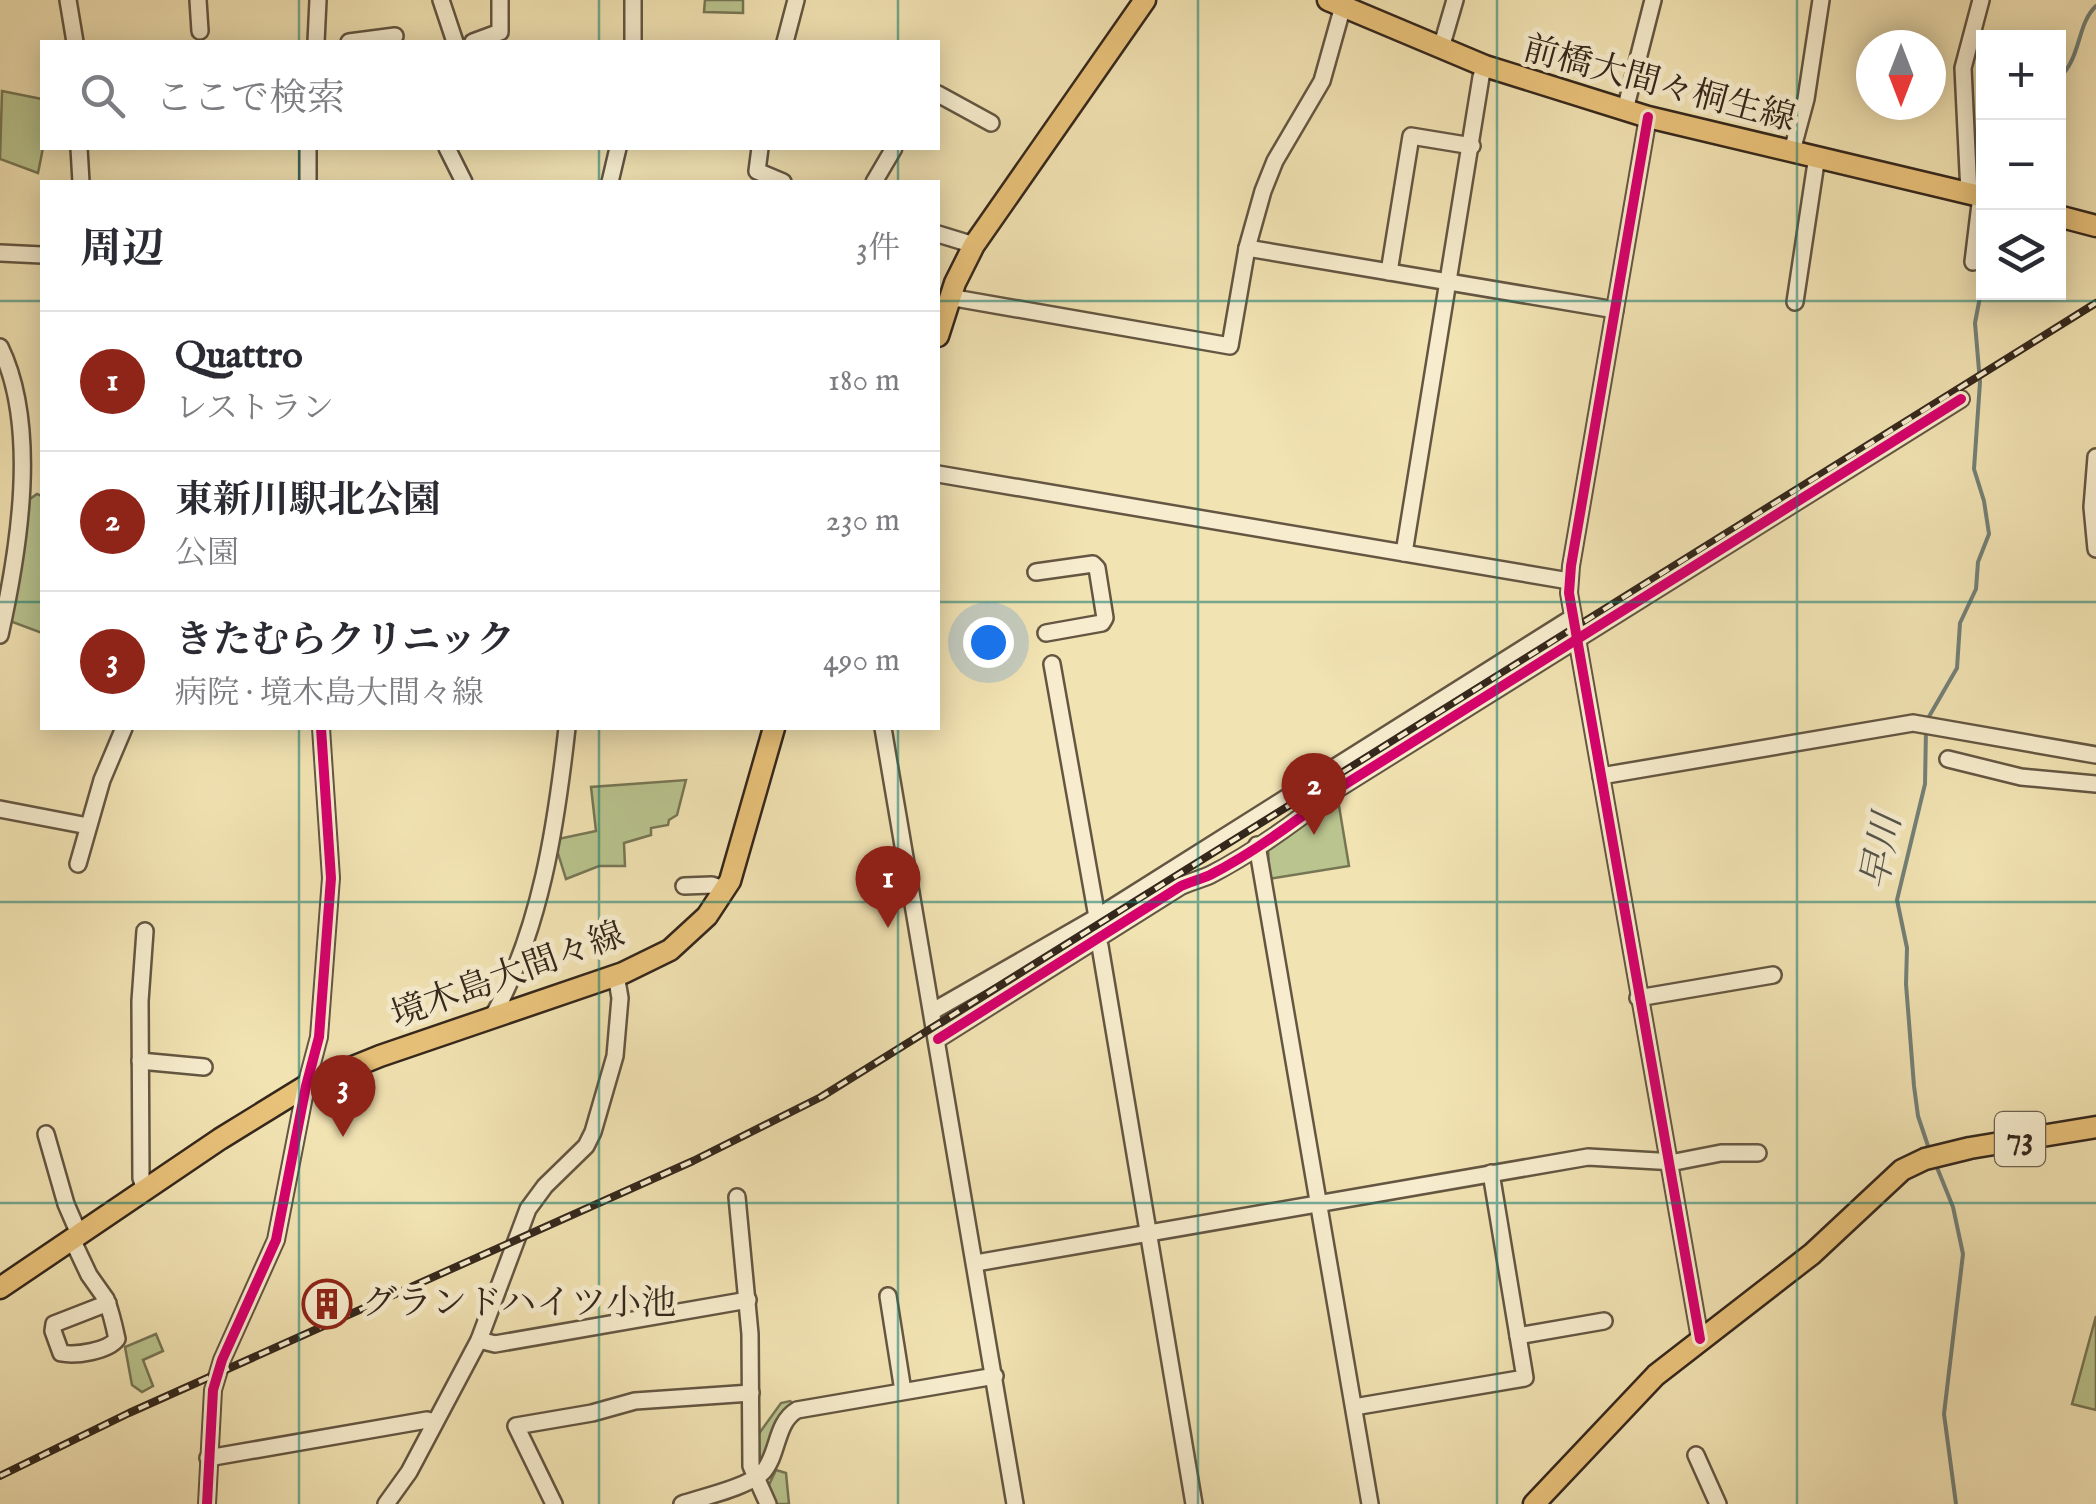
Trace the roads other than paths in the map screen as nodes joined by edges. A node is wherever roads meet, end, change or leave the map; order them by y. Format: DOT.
graph roads {
  1 [pos="68,0"];
  2 [pos="198,0"];
  3 [pos="318,0"];
  4 [pos="442,0"];
  5 [pos="500,0"];
  6 [pos="632,0"];
  7 [pos="796,0"];
  8 [pos="1145,0"];
  9 [pos="1454,0"];
  10 [pos="1653,0"];
  11 [pos="1822,0"];
  12 [pos="1981,0"];
  13 [pos="1336,3"];
  14 [pos="200,31"];
  15 [pos="396,36"];
  16 [pos="75,40"];
  17 [pos="316,40"];
  18 [pos="365,40"];
  19 [pos="453,40"];
  20 [pos="478,40"];
  21 [pos="633,40"];
  22 [pos="786,40"];
  23 [pos="1440,48"];
  24 [pos="1486,66"];
  25 [pos="940,95"];
  26 [pos="1624,110"];
  27 [pos="1648,116"];
  28 [pos="991,123"];
  29 [pos="1472,146"];
  30 [pos="79,150"];
  31 [pos="308,150"];
  32 [pos="448,150"];
  33 [pos="618,150"];
  34 [pos="760,150"];
  35 [pos="893,150"];
  36 [pos="1792,151"];
  37 [pos="1817,156"];
  38 [pos="1976,178"];
  39 [pos="81,180"];
  40 [pos="308,180"];
  41 [pos="463,180"];
  42 [pos="610,180"];
  43 [pos="778,180"];
  44 [pos="875,180"];
  45 [pos="1976,196"];
  46 [pos="1977,210"];
  47 [pos="2066,218"];
  48 [pos="2096,226"];
  49 [pos="940,235"];
  50 [pos="974,245"];
  51 [pos="1247,248"];
  52 [pos="0,252"];
  53 [pos="40,255"];
  54 [pos="1974,262"];
  55 [pos="1389,272"];
  56 [pos="1450,282"];
  57 [pos="949,297"];
  58 [pos="1795,302"];
  59 [pos="1615,310"];
  60 [pos="940,329"];
  61 [pos="0,347"];
  62 [pos="1961,399"];
  63 [pos="2096,458"];
  64 [pos="940,474"];
  65 [pos="2096,549"];
  66 [pos="1404,553"];
  67 [pos="8,554"];
  68 [pos="1036,572"];
  69 [pos="1570,581"];
  70 [pos="1573,617"];
  71 [pos="1,629"];
  72 [pos="1046,633"];
  73 [pos="1577,639"];
  74 [pos="1052,664"];
  75 [pos="123,730"];
  76 [pos="321,730"];
  77 [pos="567,730"];
  78 [pos="773,730"];
  79 [pos="883,730"];
  80 [pos="2096,756"];
  81 [pos="1948,759"];
  82 [pos="1601,776"];
  83 [pos="2096,784"];
  84 [pos="0,810"];
  85 [pos="88,826"];
  86 [pos="1257,846"];
  87 [pos="78,864"];
  88 [pos="684,886"];
  89 [pos="724,889"];
  90 [pos="1097,917"];
  91 [pos="145,931"];
  92 [pos="1096,938"];
  93 [pos="616,975"];
  94 [pos="1772,975"];
  95 [pos="1638,998"];
  96 [pos="933,1011"];
  97 [pos="492,1018"];
  98 [pos="938,1038"];
  99 [pos="140,1061"];
  100 [pos="204,1066"];
  101 [pos="306,1086"];
  102 [pos="2096,1127"];
  103 [pos="46,1134"];
  104 [pos="1758,1152"];
  105 [pos="1667,1162"];
  106 [pos="1491,1173"];
  107 [pos="145,1190"];
  108 [pos="737,1196"];
  109 [pos="1319,1202"];
  110 [pos="1149,1232"];
  111 [pos="76,1237"];
  112 [pos="976,1263"];
  113 [pos="0,1288"];
  114 [pos="888,1296"];
  115 [pos="748,1300"];
  116 [pos="108,1303"];
  117 [pos="1604,1320"];
  118 [pos="1518,1336"];
  119 [pos="1700,1339"];
  120 [pos="479,1340"];
  121 [pos="995,1376"];
  122 [pos="904,1391"];
  123 [pos="750,1394"];
  124 [pos="1354,1406"];
  125 [pos="436,1422"];
  126 [pos="1696,1455"];
  127 [pos="208,1458"];
  128 [pos="755,1478"];
  129 [pos="692,1502"];
  130 [pos="207,1504"];
  131 [pos="386,1504"];
  132 [pos="554,1504"];
  133 [pos="768,1504"];
  134 [pos="1015,1504"];
  135 [pos="1194,1504"];
  136 [pos="1370,1504"];
  137 [pos="1534,1504"];
  138 [pos="1718,1504"];
  1 -- 16 [label="street"];
  2 -- 14 [label="street"];
  3 -- 17 [label="street"];
  4 -- 19 [label="street"];
  5 -- 20 [label="street"];
  6 -- 21 [label="street"];
  7 -- 22 [label="street"];
  8 -- 50 [label="main road"];
  9 -- 23 [label="street"];
  10 -- 26 [label="street"];
  11 -- 36 [label="street"];
  12 -- 38 [label="street"];
  13 -- 23 [label="main road, 前橋大間々桐生線"];
  13 -- 51 [label="street"];
  15 -- 18 [label="street"];
  23 -- 24 [label="main road, 前橋大間々桐生線"];
  24 -- 26 [label="main road, 前橋大間々桐生線"];
  24 -- 29 [label="street"];
  25 -- 28 [label="street"];
  26 -- 27 [label="main road, 前橋大間々桐生線"];
  27 -- 36 [label="main road, 前橋大間々桐生線"];
  27 -- 59 [label="street"];
  29 -- 55 [label="street"];
  29 -- 56 [label="street"];
  30 -- 39 [label="street"];
  31 -- 40 [label="street"];
  32 -- 41 [label="street"];
  33 -- 42 [label="street"];
  34 -- 43 [label="street"];
  35 -- 44 [label="street"];
  36 -- 37 [label="main road, 前橋大間々桐生線"];
  37 -- 45 [label="main road, 前橋大間々桐生線"];
  37 -- 58 [label="street"];
  46 -- 54 [label="street"];
  47 -- 48 [label="main road"];
  49 -- 50 [label="street"];
  50 -- 57 [label="main road"];
  51 -- 55 [label="street"];
  51 -- 57 [label="street"];
  52 -- 53 [label="street"];
  55 -- 56 [label="street"];
  56 -- 59 [label="street"];
  56 -- 66 [label="street"];
  57 -- 60 [label="main road"];
  59 -- 69 [label="street"];
  61 -- 67 [label="street"];
  62 -- 73 [label="street"];
  63 -- 65 [label="street"];
  64 -- 66 [label="street"];
  66 -- 69 [label="street"];
  67 -- 71 [label="street"];
  68 -- 72 [label="street"];
  69 -- 70 [label="street"];
  70 -- 73 [label="street"];
  70 -- 90 [label="street"];
  73 -- 82 [label="street"];
  73 -- 86 [label="street"];
  74 -- 90 [label="street"];
  75 -- 85 [label="street"];
  76 -- 101 [label="street"];
  77 -- 97 [label="street"];
  78 -- 89 [label="main road, 境木島大間々線"];
  79 -- 96 [label="street"];
  80 -- 82 [label="street"];
  81 -- 83 [label="street"];
  82 -- 95 [label="street"];
  84 -- 85 [label="street"];
  85 -- 87 [label="street"];
  86 -- 92 [label="street"];
  86 -- 109 [label="street"];
  88 -- 89 [label="street"];
  89 -- 93 [label="main road, 境木島大間々線"];
  90 -- 96 [label="street"];
  91 -- 99 [label="street"];
  92 -- 98 [label="street"];
  92 -- 110 [label="street"];
  93 -- 97 [label="main road, 境木島大間々線"];
  93 -- 120 [label="street"];
  94 -- 95 [label="street"];
  95 -- 105 [label="street"];
  96 -- 98 [label="street"];
  97 -- 101 [label="main road, 境木島大間々線"];
  98 -- 112 [label="street"];
  99 -- 100 [label="street"];
  99 -- 107 [label="street"];
  101 -- 107 [label="main road, 境木島大間々線"];
  101 -- 127 [label="street"];
  102 -- 119 [label="main road, 73"];
  103 -- 111 [label="street"];
  104 -- 105 [label="street"];
  105 -- 106 [label="street"];
  105 -- 119 [label="street"];
  106 -- 109 [label="street"];
  106 -- 118 [label="street"];
  107 -- 111 [label="main road, 境木島大間々線"];
  108 -- 115 [label="street"];
  109 -- 110 [label="street"];
  109 -- 124 [label="street"];
  110 -- 112 [label="street"];
  110 -- 135 [label="street"];
  111 -- 113 [label="main road, 境木島大間々線"];
  111 -- 116 [label="street"];
  112 -- 121 [label="street"];
  114 -- 122 [label="street"];
  115 -- 120 [label="street"];
  115 -- 123 [label="street"];
  117 -- 118 [label="street"];
  118 -- 124 [label="street"];
  119 -- 137 [label="main road, 73"];
  120 -- 125 [label="street"];
  121 -- 122 [label="street"];
  121 -- 134 [label="street"];
  122 -- 128 [label="street"];
  123 -- 128 [label="street"];
  123 -- 132 [label="street"];
  124 -- 136 [label="street"];
  125 -- 127 [label="street"];
  125 -- 131 [label="street"];
  126 -- 138 [label="street"];
  127 -- 130 [label="street"];
  128 -- 129 [label="street"];
  128 -- 133 [label="street"];
}
